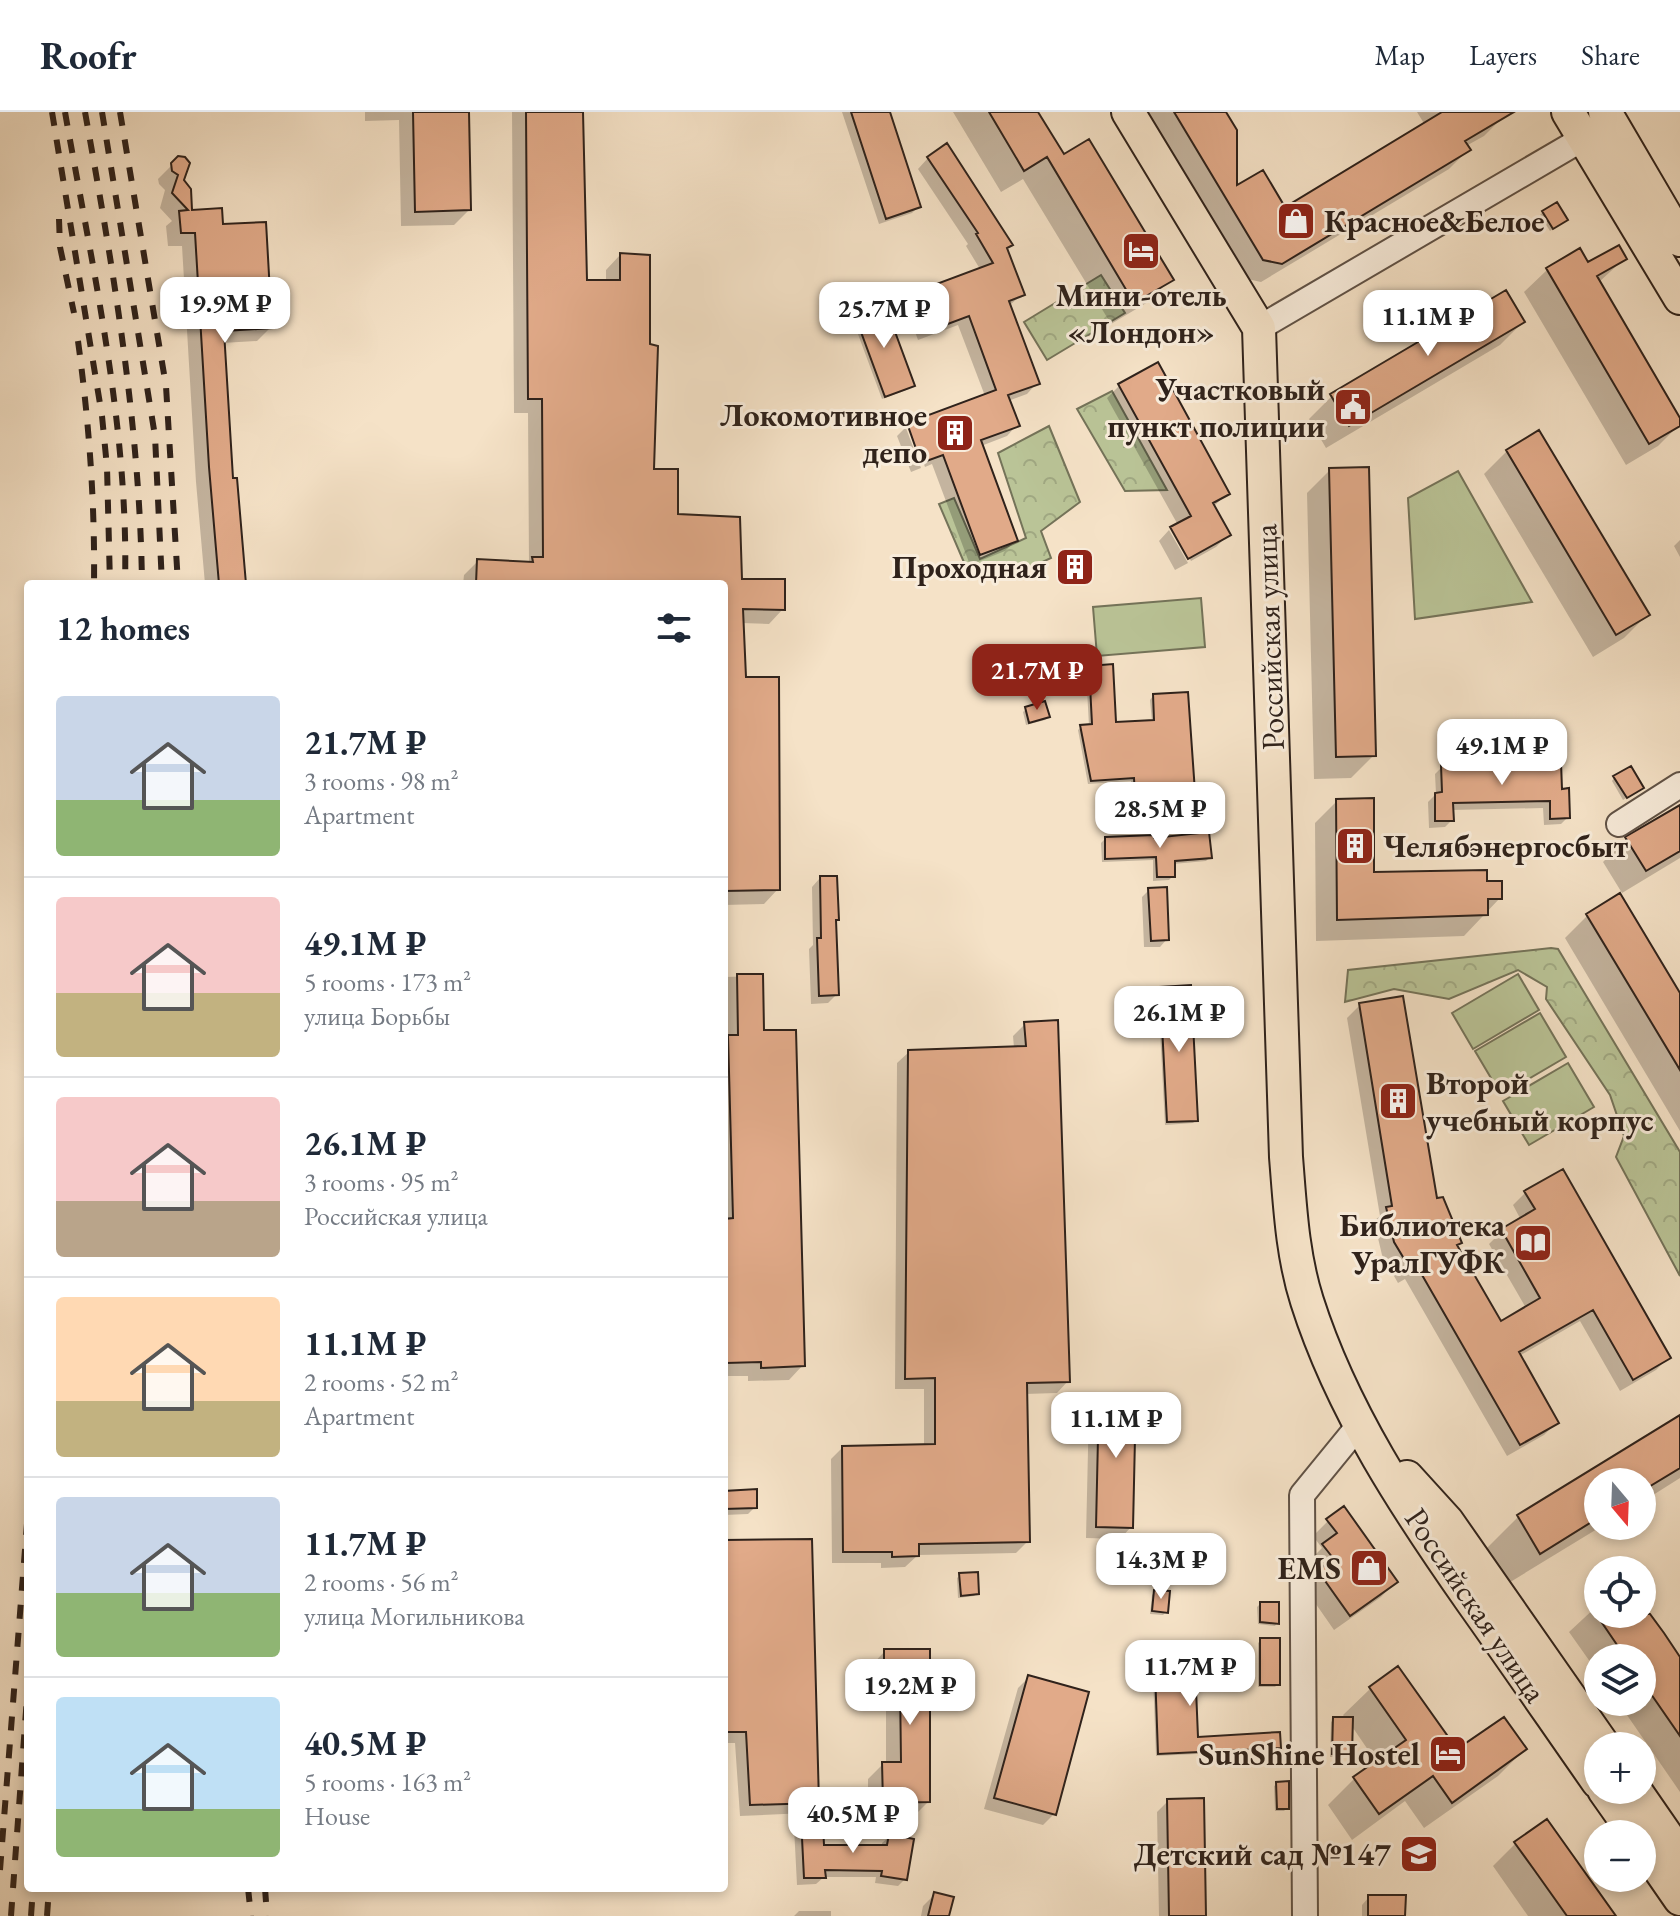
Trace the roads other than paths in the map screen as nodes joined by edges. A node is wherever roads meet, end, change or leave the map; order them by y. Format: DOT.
graph roads {
  1 [pos="1128,112"];
  2 [pos="1598,119"];
  3 [pos="1680,240"];
  4 [pos="1680,298"];
  5 [pos="1259,328"];
  6 [pos="1680,785"];
  7 [pos="1619,824"];
  8 [pos="1360,1424"];
  9 [pos="1594,1732"];
  10 [pos="1584,1762"];
  11 [pos="1645,1804"];
  12 [pos="1680,1855"];
  13 [pos="1656,1864"];
  14 [pos="1680,1899"];
  15 [pos="1305,1916"];
  1 -- 5 [label="main road, Российская улица"];
  2 -- 3 [label="main road"];
  2 -- 4 [label="main road"];
  2 -- 5 [label="street"];
  5 -- 8 [label="main road, Российская улица"];
  6 -- 7 [label="street"];
  8 -- 9 [label="main road, Российская улица"];
  8 -- 10 [label="main road, Российская улица"];
  8 -- 15 [label="street"];
  11 -- 12 [label="main road"];
  13 -- 14 [label="main road"];
}
